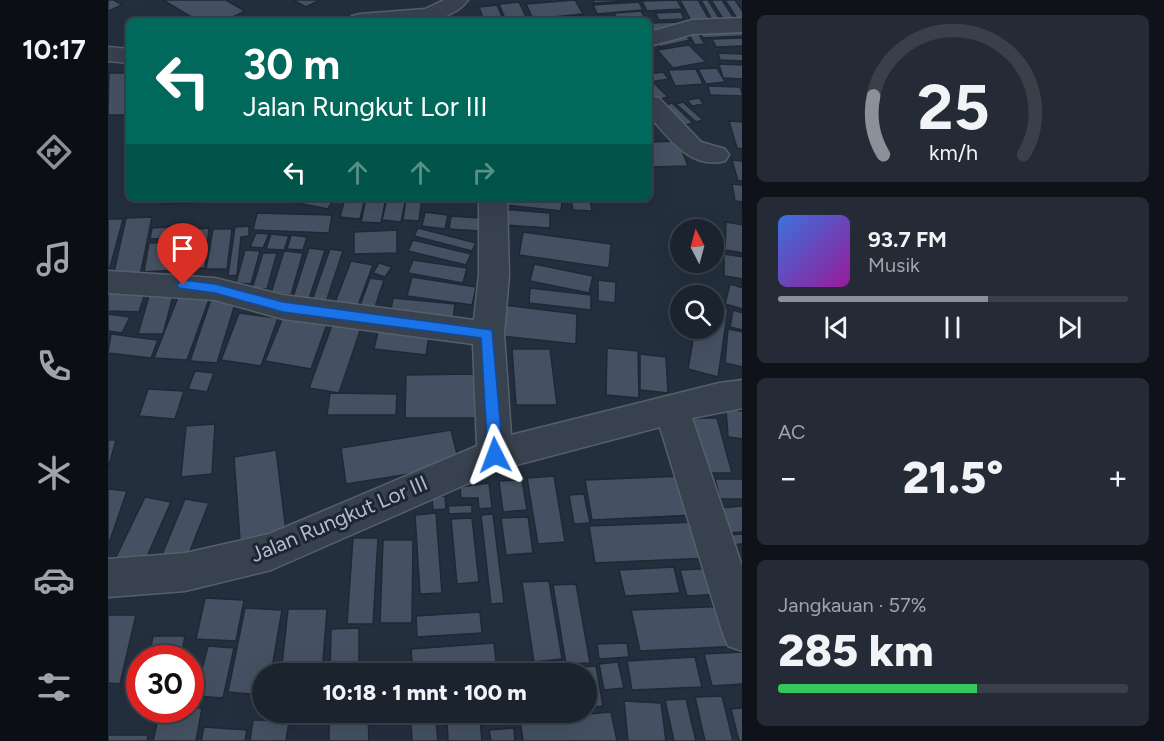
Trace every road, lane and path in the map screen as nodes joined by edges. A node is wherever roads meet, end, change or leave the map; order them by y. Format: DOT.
graph roads {
  1 [pos="457,0"];
  2 [pos="387,18"];
  3 [pos="742,26"];
  4 [pos="652,38"];
  5 [pos="108,54"];
  6 [pos="126,56"];
  7 [pos="652,105"];
  8 [pos="716,155"];
  9 [pos="493,201"];
  10 [pos="108,282"];
  11 [pos="488,334"];
  12 [pos="742,394"];
  13 [pos="672,411"];
  14 [pos="495,455"];
  15 [pos="108,578"];
  16 [pos="742,631"];
  1 -- 2 [label="street"];
  3 -- 4 [label="street"];
  5 -- 6 [label="street"];
  7 -- 8 [label="street"];
  9 -- 11 [label="street"];
  10 -- 11 [label="street"];
  11 -- 14 [label="street"];
  12 -- 13 [label="street, Jalan Rungkut Lor III"];
  13 -- 14 [label="street, Jalan Rungkut Lor III"];
  13 -- 16 [label="street"];
  14 -- 15 [label="street, Jalan Rungkut Lor III"];
}
